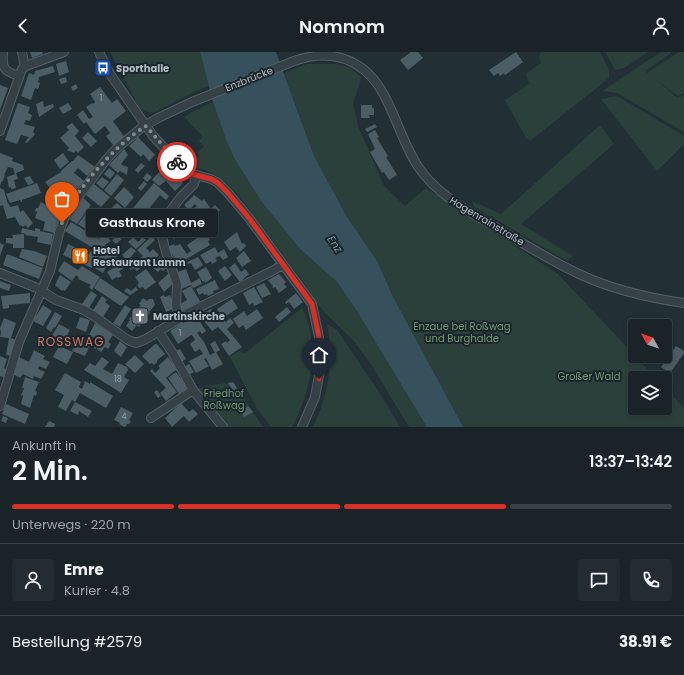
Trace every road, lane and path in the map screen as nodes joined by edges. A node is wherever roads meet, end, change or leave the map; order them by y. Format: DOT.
graph roads {
  1 [pos="3,52"];
  2 [pos="22,52"];
  3 [pos="64,52"];
  4 [pos="99,52"];
  5 [pos="328,54"];
  6 [pos="25,67"];
  7 [pos="19,76"];
  8 [pos="146,126"];
  9 [pos="0,131"];
  10 [pos="197,175"];
  11 [pos="282,264"];
  12 [pos="0,273"];
  13 [pos="42,291"];
  14 [pos="684,304"];
  15 [pos="179,318"];
  16 [pos="158,331"];
  17 [pos="4,382"];
  18 [pos="193,390"];
  19 [pos="0,406"];
  20 [pos="151,418"];
  21 [pos="223,427"];
  22 [pos="302,427"];
  1 -- 7 [label="street"];
  2 -- 6 [label="street"];
  3 -- 6 [label="street"];
  4 -- 8 [label="street"];
  5 -- 8 [label="street, Enzbrücke"];
  5 -- 14 [label="street, Hagenrainstraße"];
  6 -- 7 [label="street"];
  7 -- 9 [label="street"];
  8 -- 10 [label="street"];
  8 -- 13 [label="street, Enzbrücke"];
  10 -- 11 [label="street"];
  10 -- 15 [label="street"];
  11 -- 15 [label="street"];
  11 -- 22 [label="street"];
  12 -- 13 [label="street"];
  13 -- 16 [label="street"];
  13 -- 17 [label="street, Enzbrücke"];
  15 -- 16 [label="street"];
  16 -- 18 [label="street"];
  17 -- 19 [label="street, Enzbrücke"];
  18 -- 20 [label="street"];
  18 -- 21 [label="street"];
}
